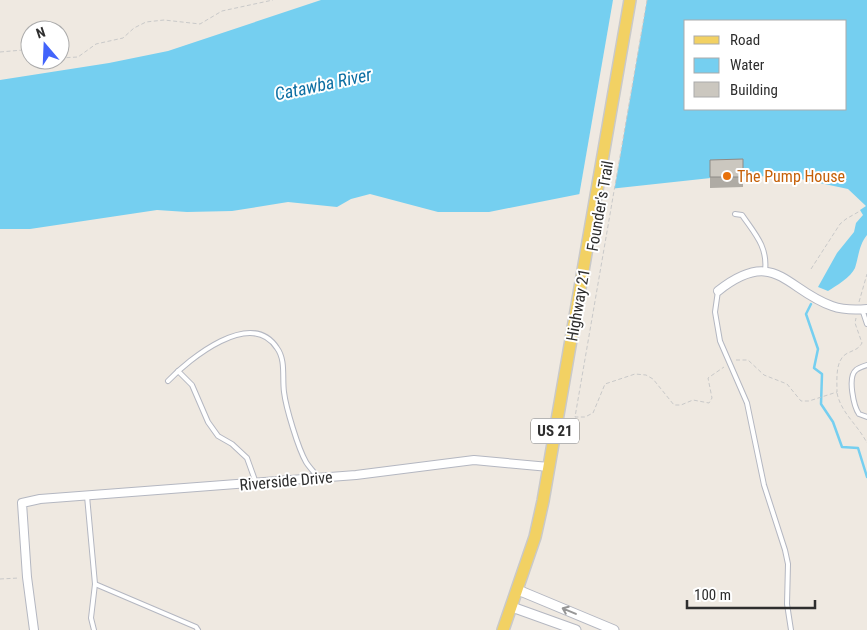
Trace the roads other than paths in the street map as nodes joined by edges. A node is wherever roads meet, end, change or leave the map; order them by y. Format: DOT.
graph roads {
  1 [pos="630,0"];
  2 [pos="735,214"];
  3 [pos="765,272"];
  4 [pos="718,291"];
  5 [pos="861,309"];
  6 [pos="867,324"];
  7 [pos="867,365"];
  8 [pos="178,371"];
  9 [pos="168,381"];
  10 [pos="867,417"];
  11 [pos="549,467"];
  12 [pos="319,478"];
  13 [pos="256,484"];
  14 [pos="87,496"];
  15 [pos="94,584"];
  16 [pos="518,590"];
  17 [pos="512,606"];
  18 [pos="34,630"];
  19 [pos="94,630"];
  20 [pos="198,630"];
  21 [pos="502,630"];
  22 [pos="576,630"];
  23 [pos="614,630"];
  24 [pos="791,630"];
  1 -- 11 [label="main road, Highway 21 / US 21"];
  2 -- 3 [label="lane"];
  3 -- 4 [label="street"];
  3 -- 5 [label="street"];
  4 -- 24 [label="lane"];
  5 -- 6 [label="lane"];
  7 -- 10 [label="lane"];
  8 -- 9 [label="lane"];
  8 -- 12 [label="lane"];
  8 -- 13 [label="lane"];
  11 -- 12 [label="street, Riverside Drive"];
  11 -- 16 [label="main road, Highway 21 / US 21"];
  12 -- 13 [label="street, Riverside Drive"];
  13 -- 14 [label="street, Riverside Drive"];
  14 -- 15 [label="lane"];
  14 -- 18 [label="street, Riverside Drive"];
  15 -- 19 [label="lane"];
  15 -- 20 [label="lane"];
  16 -- 17 [label="main road, Highway 21 / US 21"];
  23 -- 16 [label="street, one-way"];
  17 -- 21 [label="main road, US 21"];
  17 -- 22 [label="street"];
}
